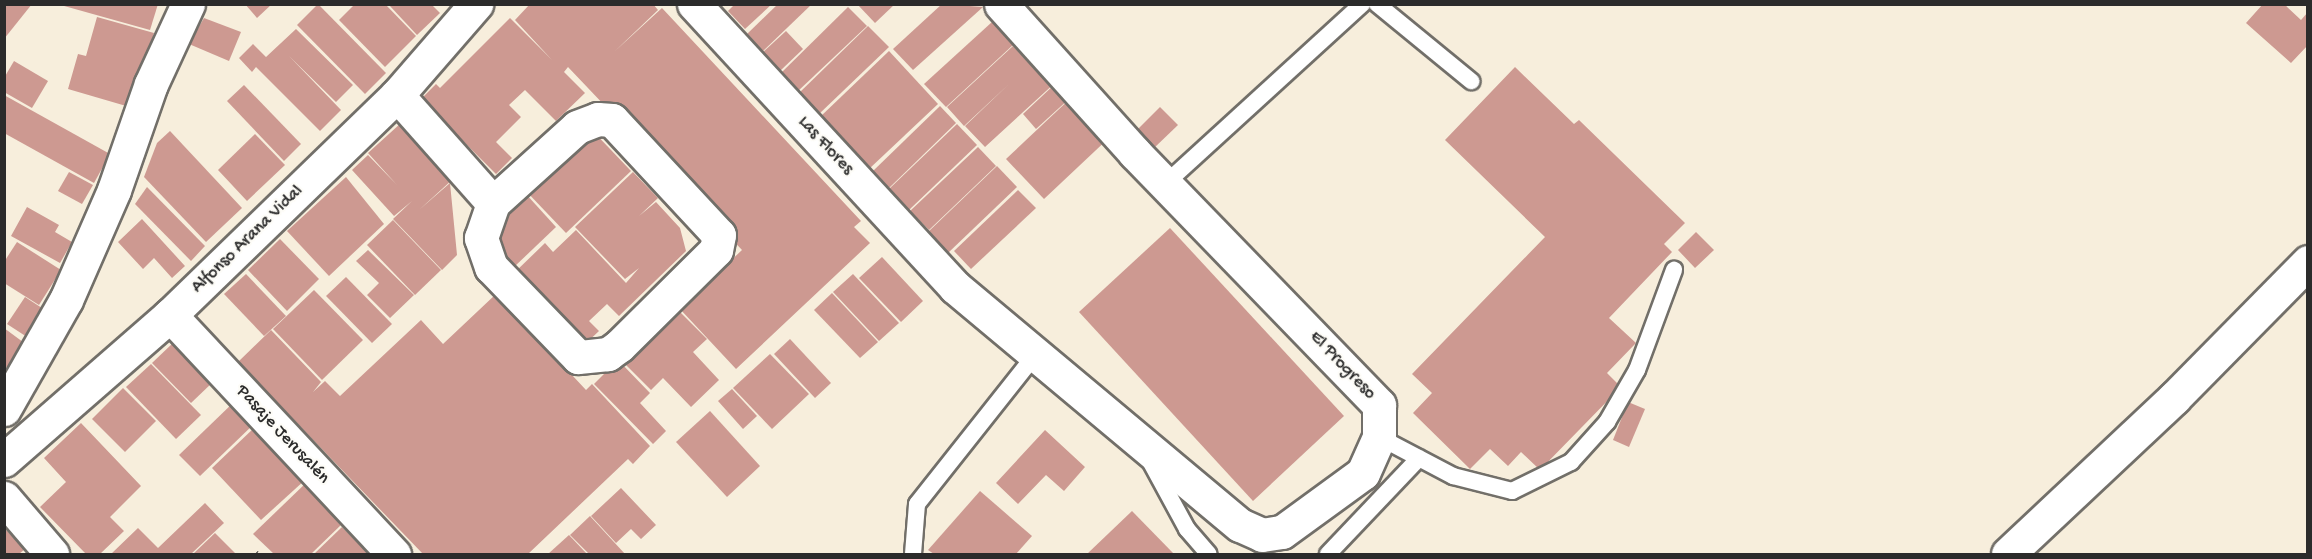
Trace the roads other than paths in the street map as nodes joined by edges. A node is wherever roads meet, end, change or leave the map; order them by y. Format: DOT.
graph roads {
  1 [pos="188,4"];
  2 [pos="476,4"];
  3 [pos="694,4"];
  4 [pos="1001,4"];
  5 [pos="1362,4"];
  6 [pos="1377,4"];
  7 [pos="1472,81"];
  8 [pos="397,94"];
  9 [pos="1165,184"];
  10 [pos="493,203"];
  11 [pos="2307,262"];
  12 [pos="1674,270"];
  13 [pos="955,287"];
  14 [pos="170,315"];
  15 [pos="1036,354"];
  16 [pos="4,409"];
  17 [pos="1379,437"];
  18 [pos="1139,441"];
  19 [pos="1419,458"];
  20 [pos="4,460"];
  21 [pos="4,498"];
  22 [pos="52,555"];
  23 [pos="394,555"];
  24 [pos="913,555"];
  25 [pos="1209,555"];
  26 [pos="1328,555"];
  27 [pos="2008,555"];
  1 -- 16 [label="street"];
  2 -- 8 [label="street, Alfonso Arana Vidal"];
  3 -- 13 [label="street, Las Flores"];
  4 -- 9 [label="street, El Progreso"];
  5 -- 9 [label="lane"];
  6 -- 7 [label="lane"];
  8 -- 10 [label="street"];
  8 -- 14 [label="street, Alfonso Arana Vidal"];
  9 -- 17 [label="street, El Progreso"];
  10 -- 10 [label="street"];
  11 -- 27 [label="street"];
  12 -- 19 [label="lane"];
  13 -- 15 [label="street, El Progreso"];
  14 -- 20 [label="street, Alfonso Arana Vidal"];
  14 -- 23 [label="street, Pasaje Jerusalén"];
  15 -- 18 [label="street, El Progreso"];
  15 -- 24 [label="lane"];
  17 -- 18 [label="street, El Progreso"];
  17 -- 19 [label="lane"];
  18 -- 25 [label="lane"];
  19 -- 26 [label="lane"];
  21 -- 22 [label="street"];
}
